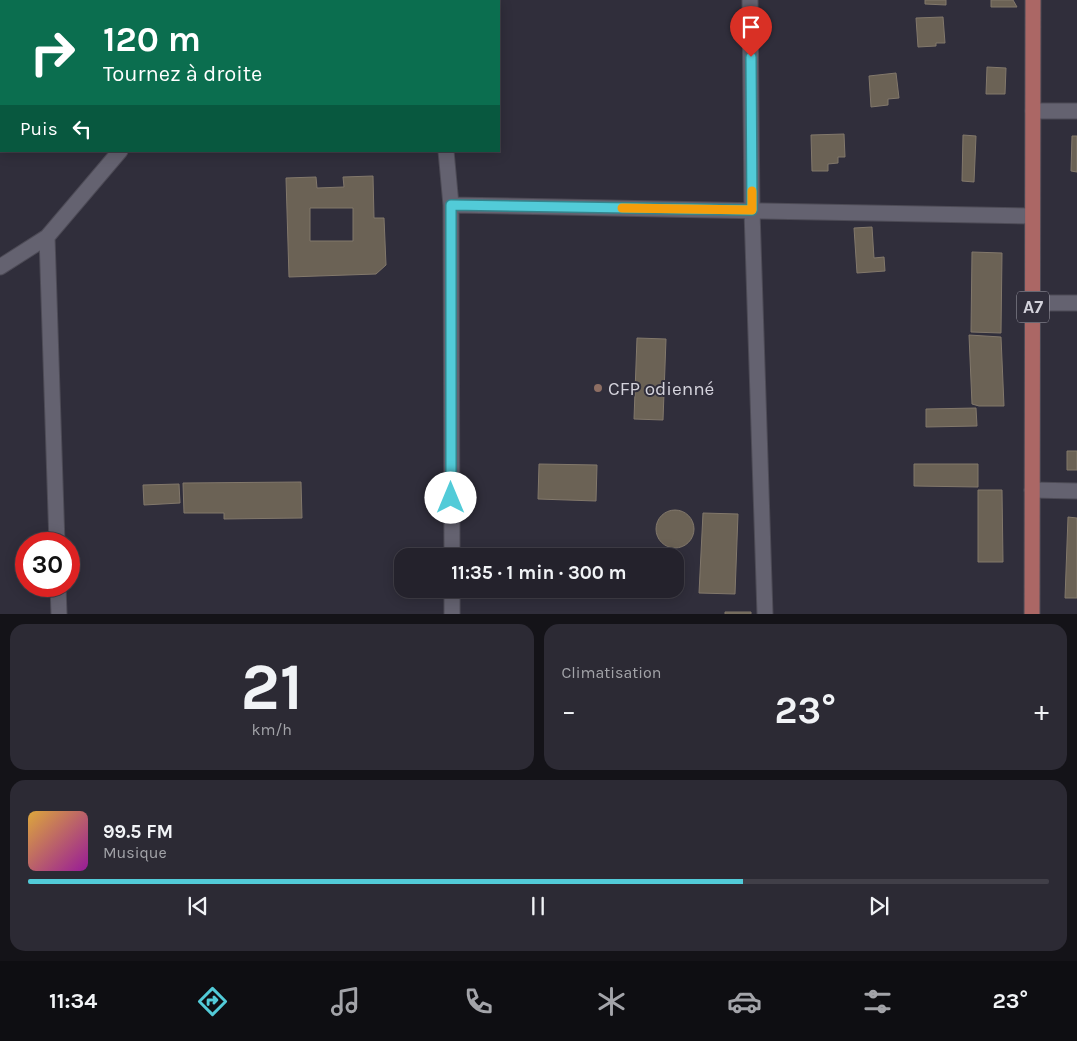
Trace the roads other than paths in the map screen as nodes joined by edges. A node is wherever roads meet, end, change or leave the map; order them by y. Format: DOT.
graph roads {
  1 [pos="750,0"];
  2 [pos="1033,0"];
  3 [pos="1033,111"];
  4 [pos="1077,111"];
  5 [pos="119,152"];
  6 [pos="446,152"];
  7 [pos="451,205"];
  8 [pos="752,210"];
  9 [pos="1032,216"];
  10 [pos="47,237"];
  11 [pos="0,267"];
  12 [pos="1032,303"];
  13 [pos="1077,303"];
  14 [pos="1032,490"];
  15 [pos="1077,491"];
  16 [pos="57,532"];
  17 [pos="452,548"];
  18 [pos="58,597"];
  19 [pos="452,598"];
  20 [pos="59,614"];
  21 [pos="452,614"];
  22 [pos="765,614"];
  23 [pos="1032,614"];
  1 -- 8 [label="street"];
  2 -- 3 [label="main road, A7"];
  3 -- 4 [label="street"];
  3 -- 9 [label="main road, A7"];
  5 -- 10 [label="street"];
  6 -- 7 [label="street"];
  7 -- 8 [label="street"];
  7 -- 17 [label="street"];
  8 -- 9 [label="street"];
  8 -- 22 [label="street"];
  9 -- 12 [label="main road, A7"];
  10 -- 11 [label="street"];
  10 -- 16 [label="street"];
  12 -- 13 [label="street"];
  12 -- 14 [label="main road, A7"];
  14 -- 15 [label="street"];
  14 -- 23 [label="main road, A7"];
  18 -- 20 [label="street"];
  19 -- 21 [label="street"];
}
